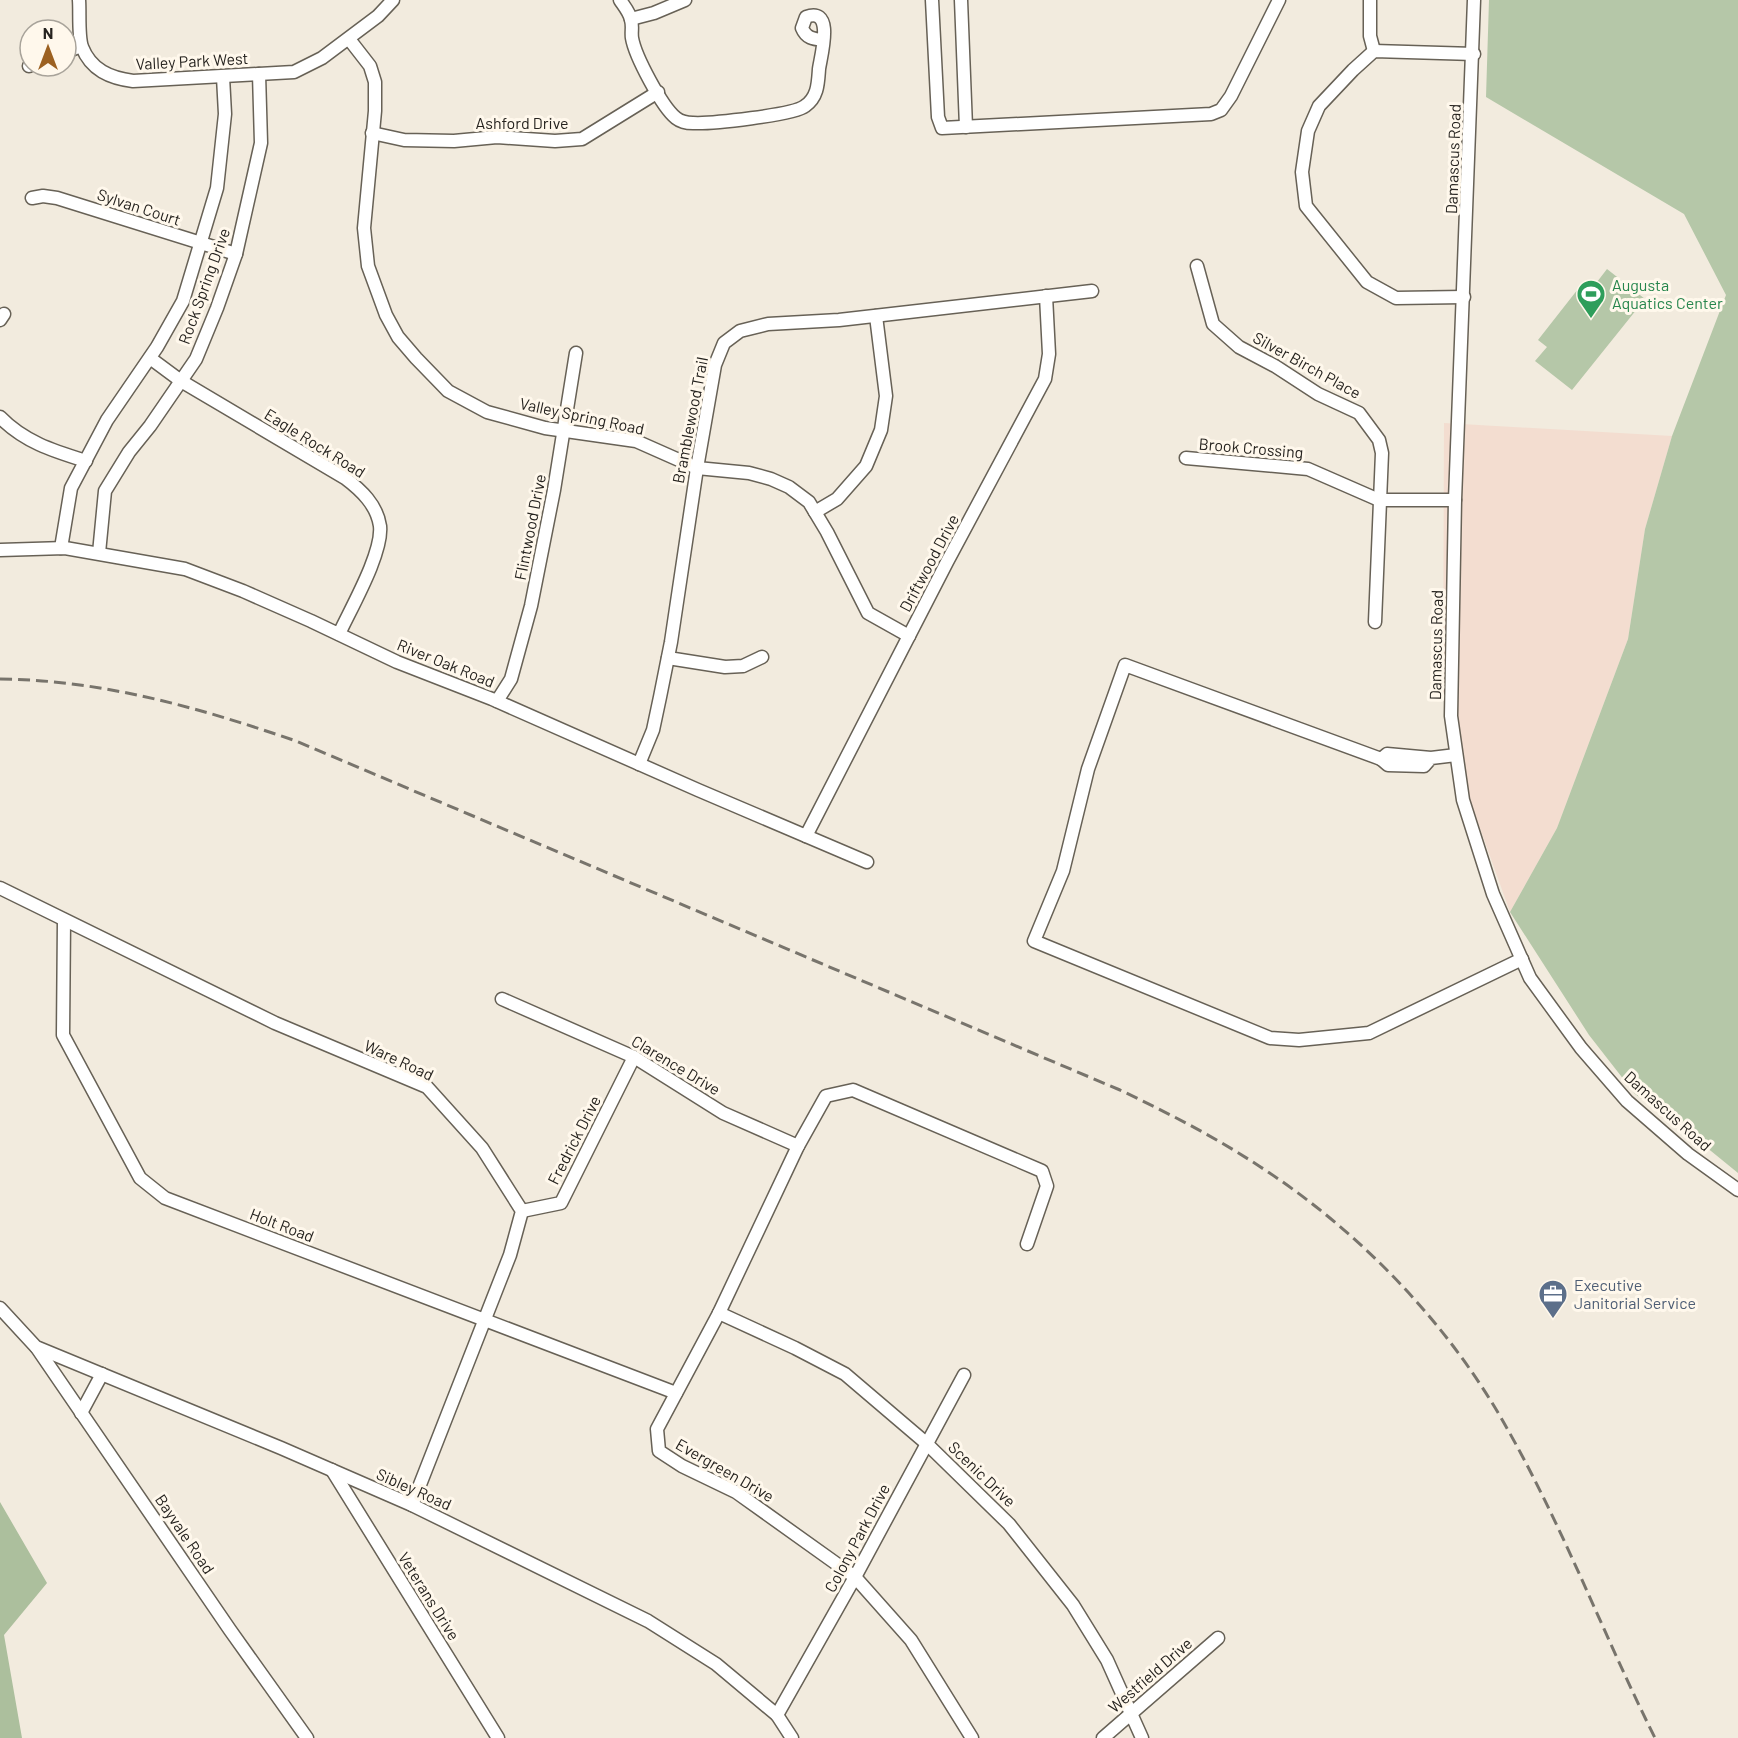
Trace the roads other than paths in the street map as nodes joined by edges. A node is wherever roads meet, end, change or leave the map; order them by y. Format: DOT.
graph roads {
  1 [pos="79,0"];
  2 [pos="393,0"];
  3 [pos="620,0"];
  4 [pos="685,0"];
  5 [pos="932,0"];
  6 [pos="961,0"];
  7 [pos="1279,0"];
  8 [pos="1370,0"];
  9 [pos="1474,0"];
  10 [pos="632,19"];
  11 [pos="349,39"];
  12 [pos="823,40"];
  13 [pos="81,46"];
  14 [pos="78,47"];
  15 [pos="1374,51"];
  16 [pos="1474,54"];
  17 [pos="259,74"];
  18 [pos="223,77"];
  19 [pos="658,92"];
  20 [pos="966,127"];
  21 [pos="372,133"];
  22 [pos="32,198"];
  23 [pos="200,244"];
  24 [pos="236,254"];
  25 [pos="1197,266"];
  26 [pos="1092,291"];
  27 [pos="1046,296"];
  28 [pos="1464,297"];
  29 [pos="876,316"];
  30 [pos="576,353"];
  31 [pos="150,358"];
  32 [pos="181,381"];
  33 [pos="0,417"];
  34 [pos="563,430"];
  35 [pos="1186,458"];
  36 [pos="86,461"];
  37 [pos="697,468"];
  38 [pos="1379,500"];
  39 [pos="1455,500"];
  40 [pos="815,512"];
  41 [pos="61,548"];
  42 [pos="0,550"];
  43 [pos="99,554"];
  44 [pos="1375,622"];
  45 [pos="339,634"];
  46 [pos="909,636"];
  47 [pos="762,657"];
  48 [pos="668,658"];
  49 [pos="497,701"];
  50 [pos="1456,755"];
  51 [pos="639,764"];
  52 [pos="806,836"];
  53 [pos="867,862"];
  54 [pos="0,888"];
  55 [pos="64,920"];
  56 [pos="1522,959"];
  57 [pos="502,999"];
  58 [pos="634,1057"];
  59 [pos="798,1146"];
  60 [pos="1738,1190"];
  61 [pos="522,1212"];
  62 [pos="1027,1244"];
  63 [pos="0,1308"];
  64 [pos="719,1313"];
  65 [pos="484,1319"];
  66 [pos="36,1347"];
  67 [pos="102,1374"];
  68 [pos="964,1376"];
  69 [pos="676,1393"];
  70 [pos="81,1413"];
  71 [pos="926,1443"];
  72 [pos="332,1470"];
  73 [pos="412,1505"];
  74 [pos="855,1576"];
  75 [pos="1218,1638"];
  76 [pos="1130,1714"];
  77 [pos="777,1715"];
  78 [pos="307,1738"];
  79 [pos="498,1738"];
  80 [pos="792,1738"];
  81 [pos="972,1738"];
  82 [pos="1103,1738"];
  83 [pos="1142,1738"];
  1 -- 13 [label="street"];
  2 -- 11 [label="street"];
  3 -- 10 [label="street"];
  4 -- 10 [label="street"];
  5 -- 20 [label="street"];
  6 -- 20 [label="street"];
  7 -- 20 [label="street"];
  8 -- 15 [label="street"];
  9 -- 16 [label="street, Damascus Road"];
  10 -- 19 [label="street"];
  11 -- 17 [label="street, Valley Park West"];
  11 -- 21 [label="street, Valley Spring Road"];
  12 -- 19 [label="street"];
  13 -- 14 [label="street"];
  13 -- 18 [label="street, Valley Park West"];
  15 -- 16 [label="street"];
  15 -- 28 [label="street"];
  16 -- 28 [label="street, Damascus Road"];
  17 -- 18 [label="street, Valley Park West"];
  17 -- 24 [label="street, Rock Spring Drive"];
  18 -- 23 [label="street, Rock Spring Drive"];
  19 -- 21 [label="street, Ashford Drive"];
  21 -- 34 [label="street, Valley Spring Road"];
  22 -- 23 [label="street, Sylvan Court"];
  23 -- 24 [label="street, Sylvan Court"];
  23 -- 31 [label="street, Rock Spring Drive"];
  24 -- 32 [label="street, Rock Spring Drive"];
  25 -- 38 [label="street, Silver Birch Place"];
  26 -- 27 [label="street, Bramblewood Trail"];
  27 -- 29 [label="street, Bramblewood Trail"];
  27 -- 46 [label="street, Driftwood Drive"];
  28 -- 39 [label="street, Damascus Road"];
  29 -- 37 [label="street, Bramblewood Trail"];
  29 -- 40 [label="street"];
  30 -- 34 [label="street, Flintwood Drive"];
  31 -- 32 [label="street, Eagle Rock Road"];
  31 -- 36 [label="street, Rock Spring Drive"];
  32 -- 43 [label="street, Rock Spring Drive"];
  32 -- 45 [label="street, Eagle Rock Road"];
  33 -- 36 [label="street"];
  34 -- 37 [label="street, Valley Spring Road"];
  34 -- 49 [label="street, Flintwood Drive"];
  35 -- 38 [label="street, Brook Crossing"];
  36 -- 41 [label="street, Rock Spring Drive"];
  37 -- 40 [label="street, Valley Spring Road"];
  37 -- 48 [label="street, Bramblewood Trail"];
  38 -- 39 [label="street"];
  38 -- 44 [label="street, Silver Birch Place"];
  39 -- 50 [label="street, Damascus Road"];
  40 -- 46 [label="street, Valley Spring Road"];
  41 -- 42 [label="street, River Oak Road"];
  41 -- 43 [label="street, River Oak Road"];
  43 -- 45 [label="street, River Oak Road"];
  45 -- 49 [label="street, River Oak Road"];
  46 -- 52 [label="street, Driftwood Drive"];
  47 -- 48 [label="street"];
  48 -- 51 [label="street, Bramblewood Trail"];
  49 -- 51 [label="street, River Oak Road"];
  50 -- 56 [label="street, Damascus Road"];
  50 -- 56 [label="street"];
  51 -- 52 [label="street, River Oak Road"];
  52 -- 53 [label="street, River Oak Road"];
  54 -- 55 [label="street, Ware Road"];
  55 -- 61 [label="street, Ware Road"];
  55 -- 65 [label="street, Holt Road"];
  56 -- 60 [label="street, Damascus Road"];
  57 -- 58 [label="street, Clarence Drive"];
  58 -- 59 [label="street, Clarence Drive"];
  58 -- 61 [label="street, Fredrick Drive"];
  59 -- 62 [label="street, Evergreen Drive"];
  59 -- 64 [label="street, Evergreen Drive"];
  61 -- 65 [label="street"];
  63 -- 66 [label="street, Sibley Road"];
  64 -- 69 [label="street, Evergreen Drive"];
  64 -- 71 [label="street, Scenic Drive"];
  65 -- 69 [label="street, Holt Road"];
  65 -- 73 [label="street"];
  66 -- 67 [label="street, Sibley Road"];
  66 -- 70 [label="street, Bayvale Road"];
  67 -- 70 [label="street"];
  67 -- 72 [label="street, Sibley Road"];
  68 -- 71 [label="street, Colony Park Drive"];
  69 -- 74 [label="street, Evergreen Drive"];
  70 -- 78 [label="street, Bayvale Road"];
  71 -- 74 [label="street, Colony Park Drive"];
  71 -- 76 [label="street, Scenic Drive"];
  72 -- 73 [label="street, Sibley Road"];
  72 -- 79 [label="street, Veterans Drive"];
  73 -- 77 [label="street, Sibley Road"];
  74 -- 77 [label="street, Colony Park Drive"];
  74 -- 81 [label="street, Evergreen Drive"];
  75 -- 76 [label="street, Westfield Drive"];
  76 -- 82 [label="street, Westfield Drive"];
  76 -- 83 [label="street, Scenic Drive"];
  77 -- 80 [label="street, Sibley Road"];
}
